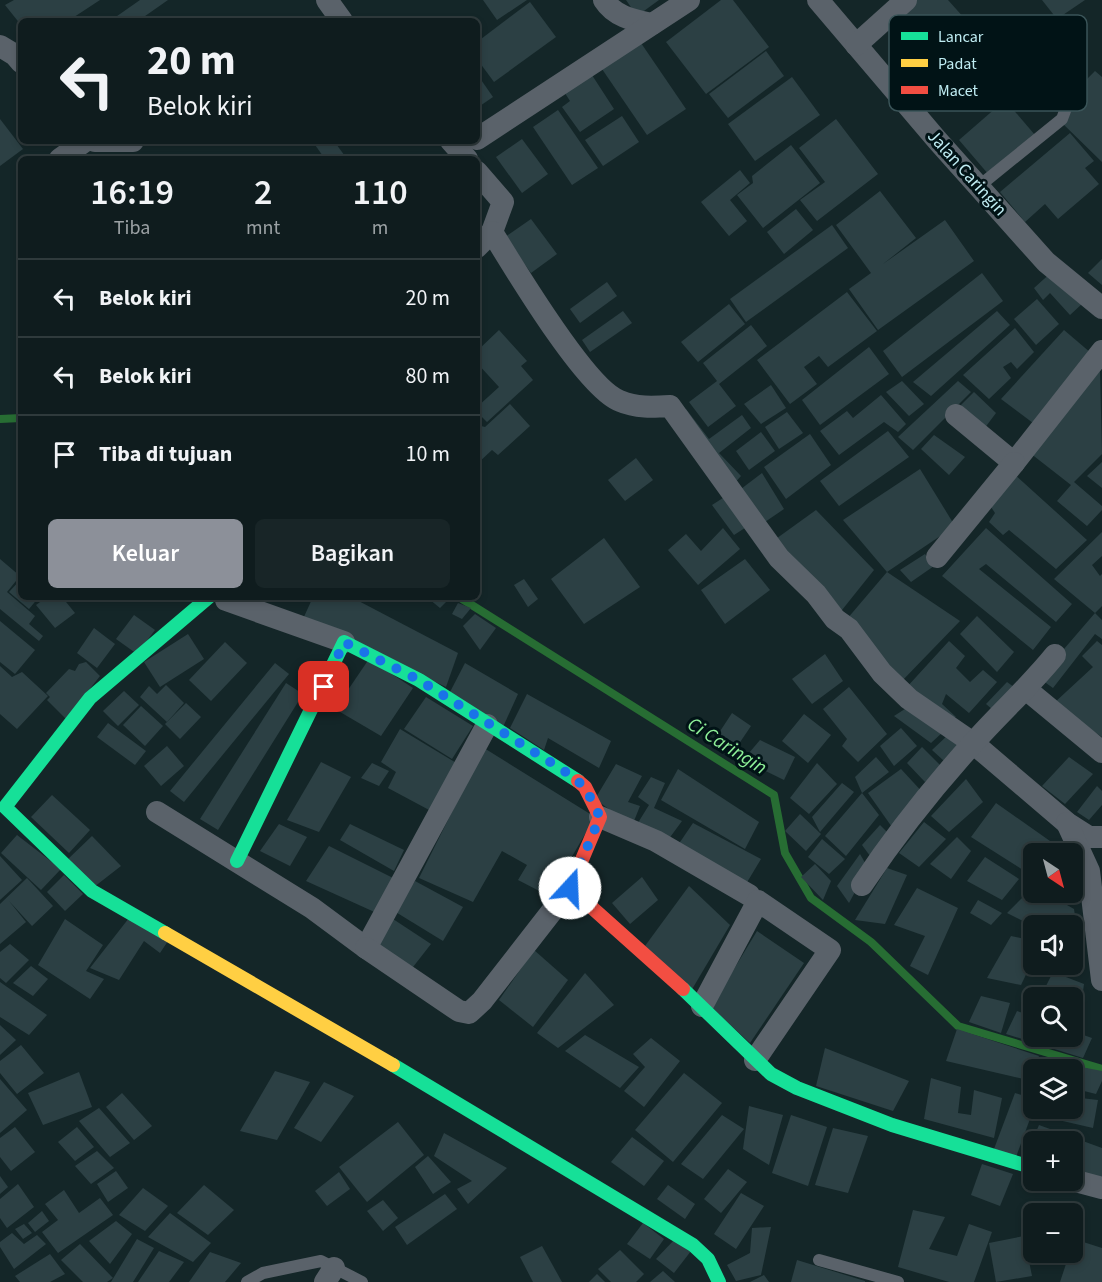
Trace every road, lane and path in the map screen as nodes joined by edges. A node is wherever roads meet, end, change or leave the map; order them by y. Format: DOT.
graph roads {
  1 [pos="327,0"];
  2 [pos="604,0"];
  3 [pos="689,0"];
  4 [pos="818,0"];
  5 [pos="906,0"];
  6 [pos="889,15"];
  7 [pos="889,15"];
  8 [pos="340,18"];
  9 [pos="652,24"];
  10 [pos="856,45"];
  11 [pos="0,46"];
  12 [pos="18,58"];
  13 [pos="889,83"];
  14 [pos="913,111"];
  15 [pos="1065,111"];
  16 [pos="480,137"];
  17 [pos="81,144"];
  18 [pos="64,156"];
  19 [pos="480,175"];
  20 [pos="978,187"];
  21 [pos="484,240"];
  22 [pos="1102,308"];
  23 [pos="1102,351"];
  24 [pos="956,415"];
  25 [pos="1014,463"];
  26 [pos="937,557"];
  27 [pos="216,600"];
  28 [pos="220,600"];
  29 [pos="344,642"];
  30 [pos="1055,656"];
  31 [pos="1027,690"];
  32 [pos="487,724"];
  33 [pos="974,743"];
  34 [pos="1102,752"];
  35 [pos="157,812"];
  36 [pos="600,817"];
  37 [pos="1067,823"];
  38 [pos="1102,837"];
  39 [pos="237,861"];
  40 [pos="862,885"];
  41 [pos="570,888"];
  42 [pos="749,895"];
  43 [pos="366,948"];
  44 [pos="1102,980"];
  45 [pos="702,1006"];
  46 [pos="755,1060"];
  47 [pos="1023,1165"];
  48 [pos="1083,1183"];
  49 [pos="1102,1188"];
  50 [pos="819,1260"];
  51 [pos="330,1275"];
  52 [pos="247,1282"];
  53 [pos="362,1282"];
  54 [pos="719,1282"];
  55 [pos="898,1282"];
  1 -- 8 [label="street"];
  2 -- 9 [label="street"];
  3 -- 9 [label="street"];
  4 -- 10 [label="street, Jalan Caringin"];
  5 -- 7 [label="street"];
  6 -- 10 [label="street"];
  9 -- 16 [label="street"];
  10 -- 13 [label="street, Jalan Caringin"];
  11 -- 12 [label="street"];
  14 -- 20 [label="street, Jalan Caringin"];
  15 -- 20 [label="lane"];
  17 -- 18 [label="street"];
  19 -- 21 [label="street"];
  20 -- 22 [label="street, Jalan Caringin"];
  21 -- 33 [label="street"];
  23 -- 25 [label="street"];
  24 -- 25 [label="street"];
  25 -- 26 [label="street"];
  27 -- 54 [label="street"];
  28 -- 29 [label="street"];
  29 -- 32 [label="street"];
  29 -- 39 [label="street"];
  30 -- 31 [label="street"];
  31 -- 33 [label="street"];
  31 -- 34 [label="street"];
  32 -- 36 [label="street"];
  32 -- 43 [label="street"];
  33 -- 37 [label="street"];
  33 -- 40 [label="street"];
  35 -- 39 [label="street"];
  36 -- 41 [label="street"];
  36 -- 42 [label="street"];
  37 -- 38 [label="street"];
  37 -- 44 [label="street"];
  39 -- 43 [label="street"];
  41 -- 43 [label="street"];
  41 -- 45 [label="street"];
  45 -- 46 [label="street"];
  45 -- 46 [label="street"];
  46 -- 47 [label="street"];
  48 -- 49 [label="street"];
  50 -- 55 [label="lane"];
  51 -- 52 [label="lane"];
  51 -- 53 [label="lane"];
}
